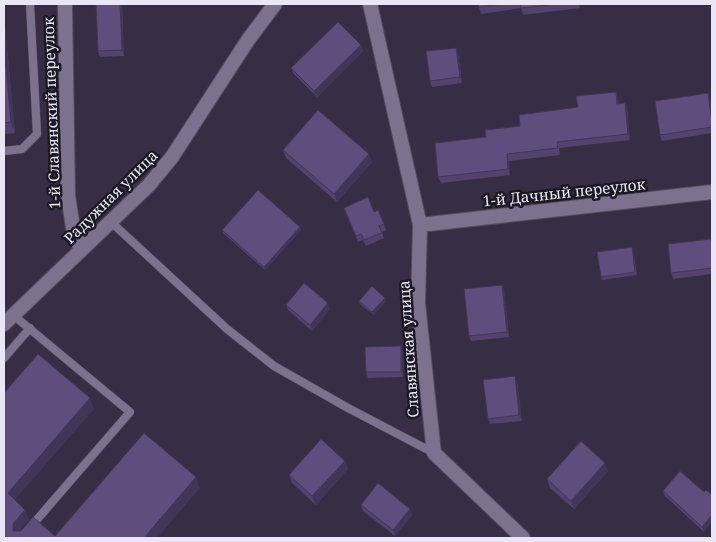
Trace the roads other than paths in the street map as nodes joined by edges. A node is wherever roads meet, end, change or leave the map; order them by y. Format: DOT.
graph roads {
  1 [pos="30,4"];
  2 [pos="65,4"];
  3 [pos="275,4"];
  4 [pos="370,4"];
  5 [pos="4,151"];
  6 [pos="712,192"];
  7 [pos="111,222"];
  8 [pos="420,225"];
  9 [pos="81,250"];
  10 [pos="8,320"];
  11 [pos="30,328"];
  12 [pos="4,358"];
  13 [pos="434,453"];
  14 [pos="22,538"];
  15 [pos="523,538"];
  1 -- 5 [label="lane"];
  2 -- 9 [label="street, 1-й Славянский переулок"];
  3 -- 7 [label="street, Радужная улица"];
  4 -- 8 [label="street, Славянская улица"];
  6 -- 8 [label="street, 1-й Дачный переулок"];
  7 -- 9 [label="street, Радужная улица"];
  7 -- 13 [label="lane"];
  8 -- 13 [label="street, Славянская улица"];
  9 -- 10 [label="street, Радужная улица"];
  10 -- 11 [label="lane"];
  11 -- 12 [label="lane"];
  11 -- 14 [label="lane"];
  13 -- 15 [label="street"];
}
